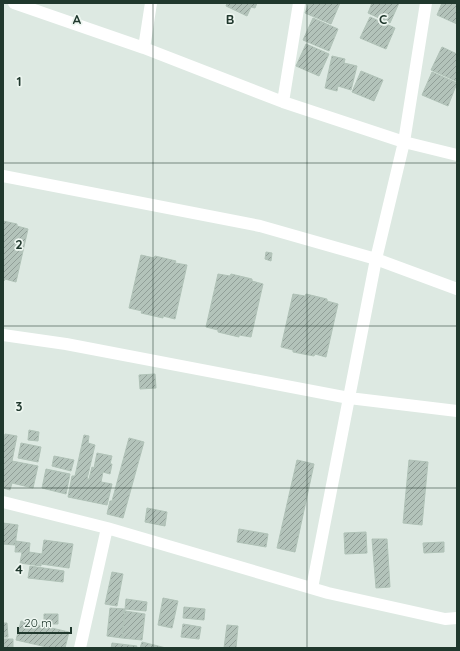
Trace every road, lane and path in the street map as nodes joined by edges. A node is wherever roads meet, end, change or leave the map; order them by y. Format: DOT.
graph roads {
  1 [pos="14,3"];
  2 [pos="151,3"];
  3 [pos="299,3"];
  4 [pos="426,3"];
  5 [pos="144,48"];
  6 [pos="283,102"];
  7 [pos="404,142"];
  8 [pos="457,155"];
  9 [pos="3,176"];
  10 [pos="376,259"];
  11 [pos="457,289"];
  12 [pos="3,335"];
  13 [pos="349,398"];
  14 [pos="457,411"];
  15 [pos="3,502"];
  16 [pos="107,528"];
  17 [pos="312,588"];
  18 [pos="457,618"];
  19 [pos="80,648"];
  1 -- 5 [label="street"];
  2 -- 5 [label="street"];
  3 -- 6 [label="street"];
  4 -- 7 [label="street"];
  5 -- 6 [label="street"];
  6 -- 7 [label="street"];
  7 -- 8 [label="street"];
  7 -- 10 [label="street"];
  9 -- 10 [label="street"];
  10 -- 11 [label="street"];
  10 -- 13 [label="street"];
  12 -- 13 [label="street"];
  13 -- 14 [label="street"];
  13 -- 17 [label="street"];
  15 -- 16 [label="street"];
  16 -- 17 [label="street"];
  16 -- 19 [label="street"];
  17 -- 18 [label="street"];
}
